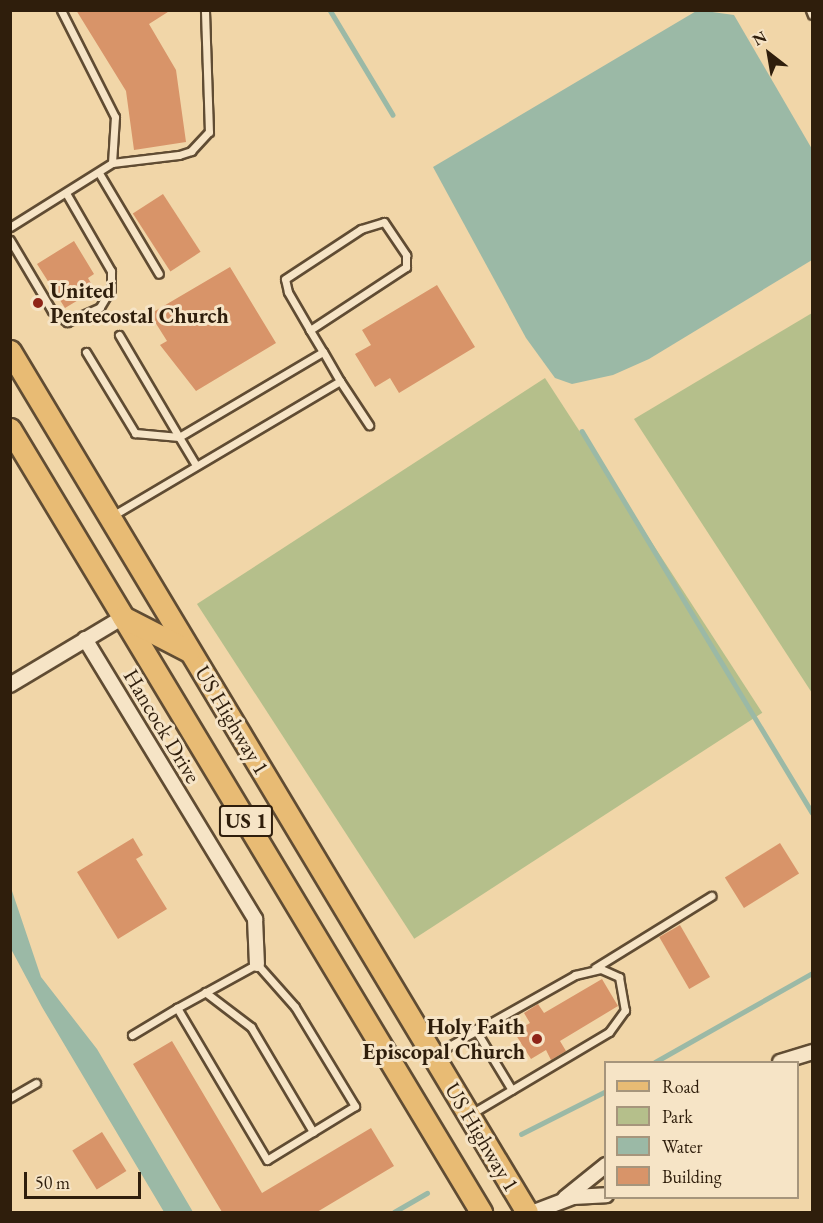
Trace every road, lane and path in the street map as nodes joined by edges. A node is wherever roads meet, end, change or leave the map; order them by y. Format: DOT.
graph roads {
  1 [pos="60,10"];
  2 [pos="205,10"];
  3 [pos="810,10"];
  4 [pos="813,15"];
  5 [pos="112,163"];
  6 [pos="99,173"];
  7 [pos="66,193"];
  8 [pos="10,227"];
  9 [pos="10,240"];
  10 [pos="159,274"];
  11 [pos="310,330"];
  12 [pos="119,335"];
  13 [pos="10,351"];
  14 [pos="86,352"];
  15 [pos="323,352"];
  16 [pos="340,381"];
  17 [pos="369,425"];
  18 [pos="10,429"];
  19 [pos="179,437"];
  20 [pos="196,465"];
  21 [pos="110,517"];
  22 [pos="123,617"];
  23 [pos="85,639"];
  24 [pos="192,653"];
  25 [pos="10,685"];
  26 [pos="711,896"];
  27 [pos="257,964"];
  28 [pos="590,971"];
  29 [pos="205,993"];
  30 [pos="177,1008"];
  31 [pos="475,1029"];
  32 [pos="132,1035"];
  33 [pos="813,1052"];
  34 [pos="433,1055"];
  35 [pos="783,1061"];
  36 [pos="36,1083"];
  37 [pos="512,1090"];
  38 [pos="10,1098"];
  39 [pos="469,1115"];
  40 [pos="313,1132"];
  41 [pos="604,1167"];
  42 [pos="604,1195"];
  43 [pos="557,1205"];
  44 [pos="482,1212"];
  45 [pos="527,1212"];
  46 [pos="534,1212"];
  1 -- 5 [label="lane"];
  2 -- 5 [label="lane"];
  3 -- 4 [label="lane"];
  5 -- 6 [label="lane"];
  6 -- 7 [label="lane"];
  6 -- 10 [label="lane"];
  7 -- 8 [label="lane"];
  7 -- 9 [label="lane"];
  11 -- 11 [label="lane"];
  11 -- 15 [label="lane"];
  12 -- 19 [label="lane"];
  13 -- 21 [label="main road, US Highway 1 / US 1"];
  14 -- 19 [label="lane"];
  15 -- 16 [label="lane"];
  15 -- 19 [label="lane"];
  16 -- 17 [label="lane"];
  16 -- 20 [label="lane"];
  18 -- 22 [label="main road, US Highway 1 / US 1"];
  19 -- 20 [label="lane"];
  20 -- 21 [label="lane"];
  21 -- 24 [label="main road, US Highway 1 / US 1"];
  22 -- 23 [label="street"];
  22 -- 24 [label="main road"];
  22 -- 44 [label="main road, US Highway 1 / US 1"];
  23 -- 25 [label="street"];
  23 -- 27 [label="street, Hancock Drive"];
  24 -- 34 [label="main road, US Highway 1 / US 1"];
  26 -- 28 [label="lane"];
  27 -- 29 [label="lane"];
  27 -- 40 [label="lane"];
  28 -- 31 [label="lane"];
  28 -- 37 [label="lane"];
  29 -- 30 [label="lane"];
  29 -- 40 [label="lane"];
  30 -- 32 [label="lane"];
  30 -- 40 [label="lane"];
  31 -- 34 [label="lane"];
  31 -- 37 [label="lane"];
  33 -- 35 [label="street"];
  34 -- 39 [label="main road, US Highway 1 / US 1"];
  36 -- 38 [label="lane"];
  37 -- 39 [label="lane"];
  39 -- 45 [label="main road, US Highway 1 / US 1"];
  41 -- 43 [label="street"];
  42 -- 43 [label="street"];
  43 -- 46 [label="street"];
}
